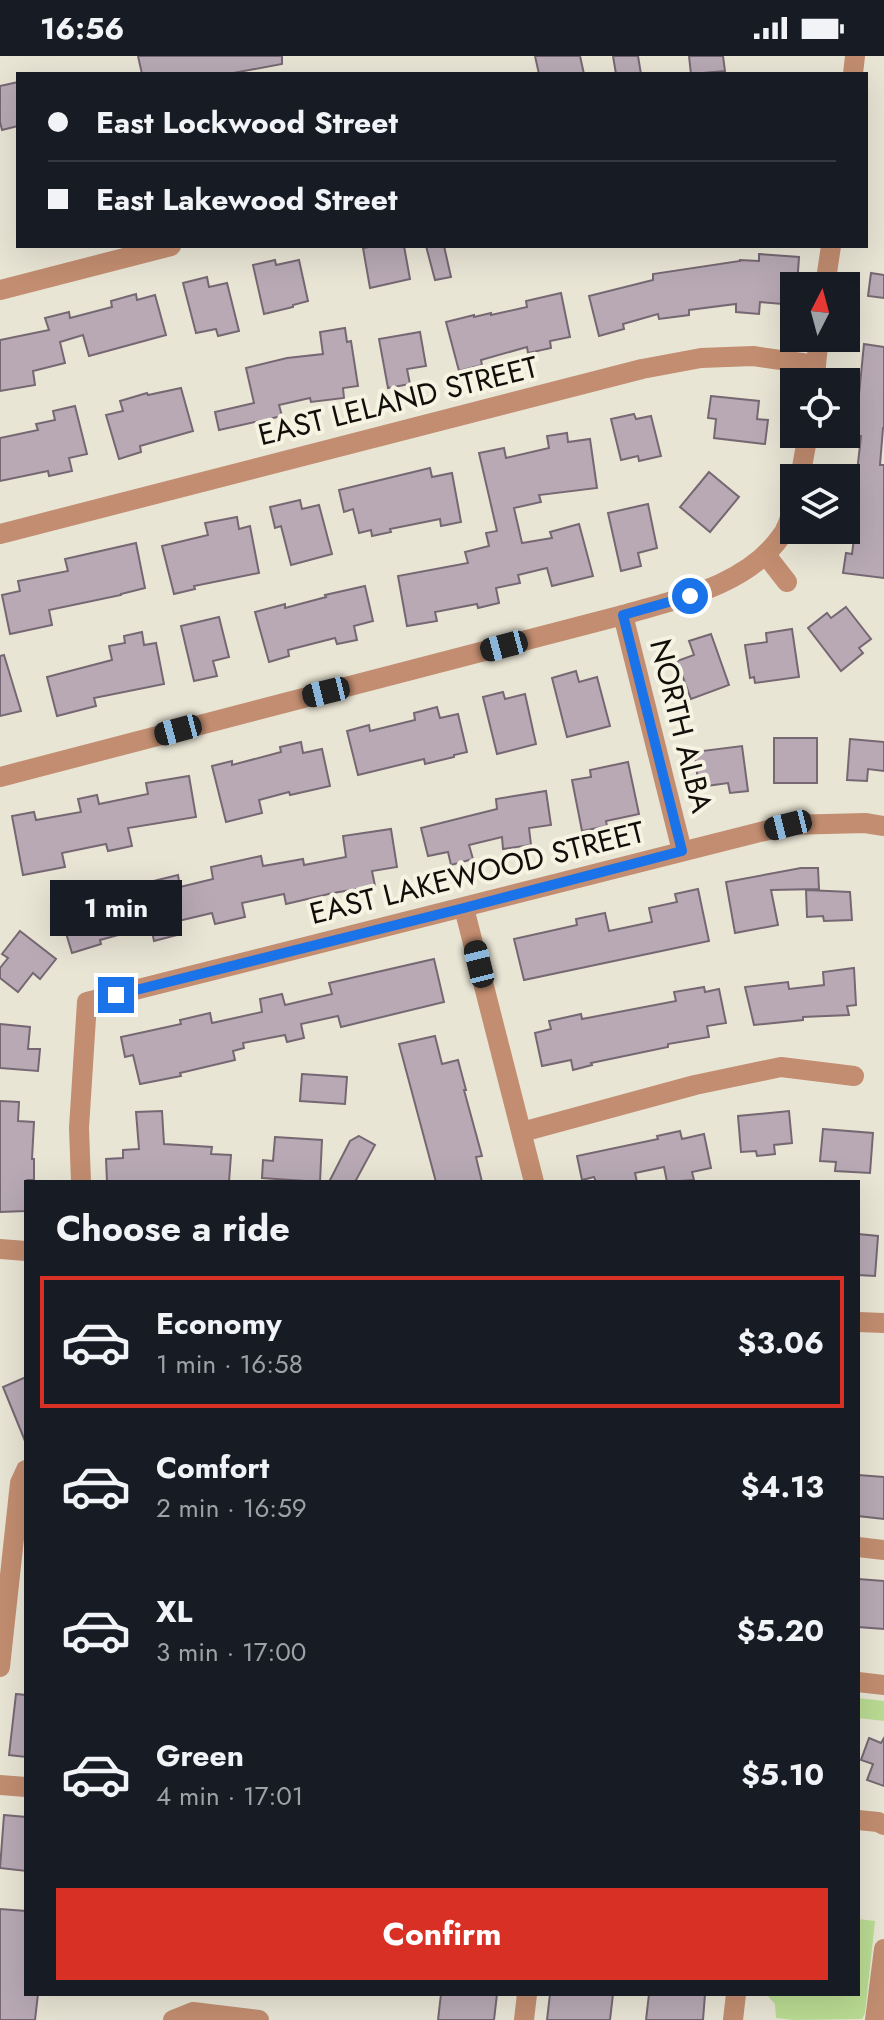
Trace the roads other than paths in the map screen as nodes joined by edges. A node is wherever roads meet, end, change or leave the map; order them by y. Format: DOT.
graph roads {
  1 [pos="163,248"];
  2 [pos="831,248"];
  3 [pos="827,272"];
  4 [pos="0,290"];
  5 [pos="794,368"];
  6 [pos="0,534"];
  7 [pos="780,538"];
  8 [pos="766,555"];
  9 [pos="787,582"];
  10 [pos="623,615"];
  11 [pos="0,777"];
  12 [pos="884,826"];
  13 [pos="682,851"];
  14 [pos="464,908"];
  15 [pos="854,1076"];
  16 [pos="522,1132"];
  17 [pos="81,1180"];
  18 [pos="534,1180"];
  19 [pos="0,1249"];
  20 [pos="24,1251"];
  21 [pos="860,1322"];
  22 [pos="884,1323"];
  23 [pos="24,1474"];
  24 [pos="860,1547"];
  25 [pos="884,1550"];
  26 [pos="17,1597"];
  27 [pos="0,1667"];
  28 [pos="860,1682"];
  29 [pos="884,1685"];
  30 [pos="0,1785"];
  31 [pos="24,1787"];
  32 [pos="860,1820"];
  33 [pos="884,1825"];
  34 [pos="884,1949"];
  35 [pos="527,1996"];
  36 [pos="736,1996"];
  37 [pos="173,2020"];
  38 [pos="259,2020"];
  39 [pos="524,2020"];
  40 [pos="733,2020"];
  41 [pos="875,2020"];
  1 -- 4 [label="street"];
  2 -- 3 [label="street"];
  5 -- 6 [label="street, EAST LELAND STREET"];
  7 -- 8 [label="street"];
  8 -- 9 [label="street"];
  8 -- 10 [label="street"];
  10 -- 11 [label="street"];
  10 -- 13 [label="street, NORTH ALBA"];
  12 -- 13 [label="street, EAST LAKEWOOD STREET"];
  13 -- 14 [label="street, EAST LAKEWOOD STREET"];
  14 -- 16 [label="street"];
  14 -- 17 [label="street, EAST LAKEWOOD STREET"];
  15 -- 16 [label="street"];
  16 -- 18 [label="street"];
  19 -- 20 [label="street"];
  21 -- 22 [label="street"];
  23 -- 26 [label="street"];
  24 -- 25 [label="street"];
  26 -- 27 [label="street"];
  28 -- 29 [label="street"];
  30 -- 31 [label="street"];
  32 -- 33 [label="street"];
  34 -- 41 [label="street"];
  35 -- 39 [label="street"];
  36 -- 40 [label="street"];
  37 -- 38 [label="street"];
}
